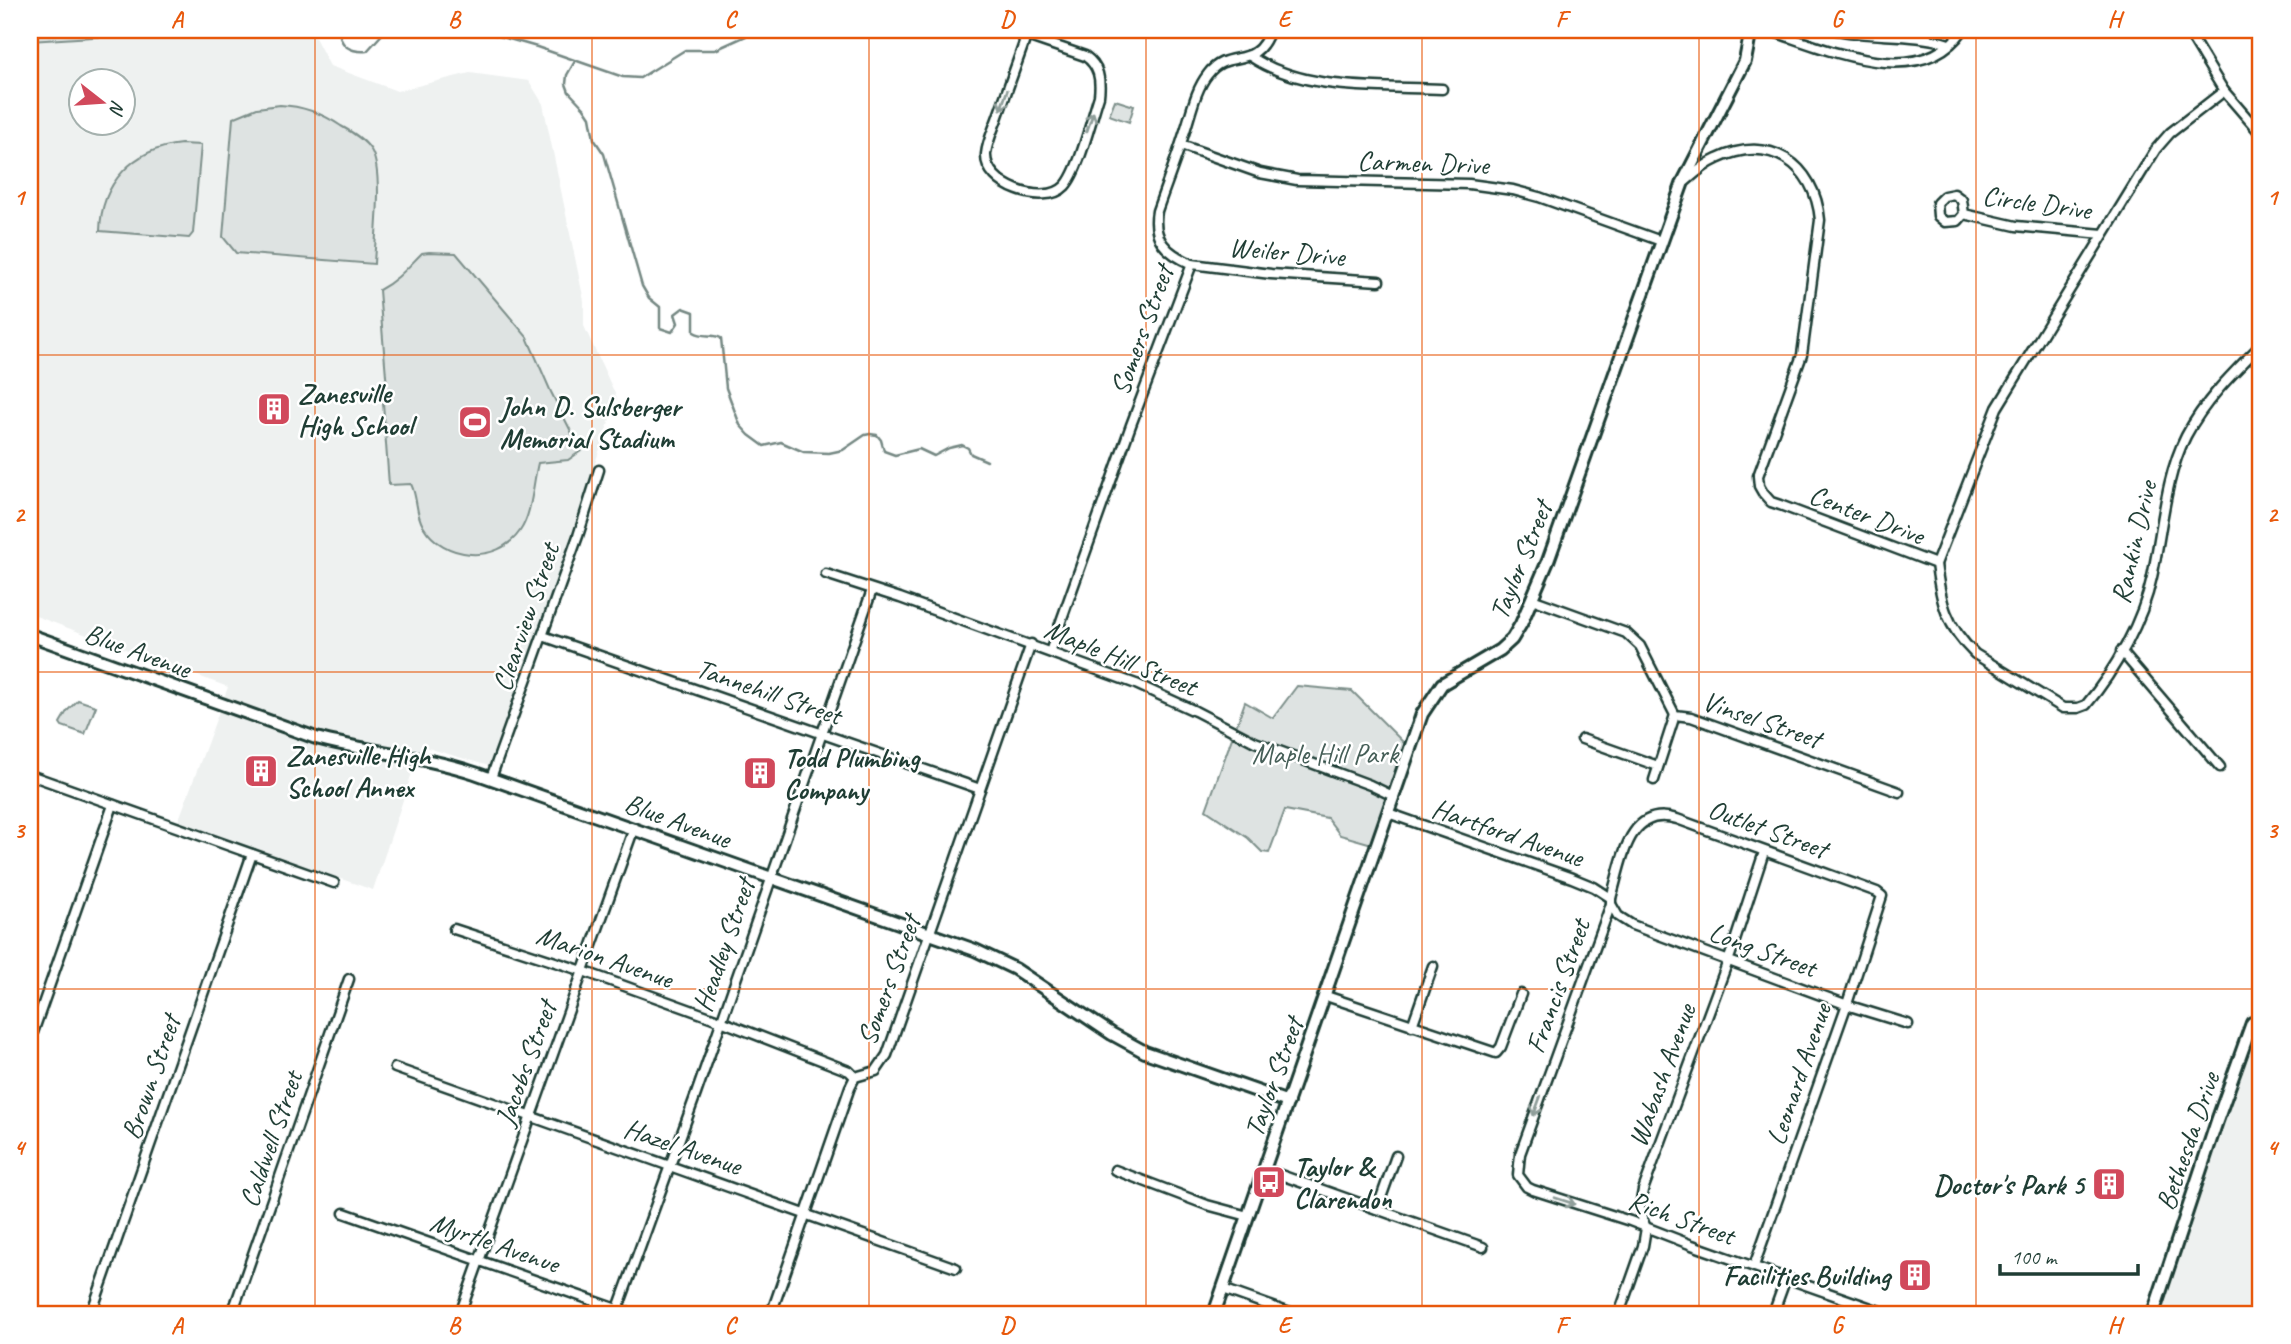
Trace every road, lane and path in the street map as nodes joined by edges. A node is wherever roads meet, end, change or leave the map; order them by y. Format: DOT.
graph roads {
  1 [pos="1270,30"];
  2 [pos="1747,30"];
  3 [pos="1768,30"];
  4 [pos="1836,30"];
  5 [pos="1962,30"];
  6 [pos="2187,30"];
  7 [pos="1023,32"];
  8 [pos="1949,44"];
  9 [pos="1250,56"];
  10 [pos="1442,89"];
  11 [pos="2224,91"];
  12 [pos="2261,134"];
  13 [pos="1181,145"];
  14 [pos="1683,182"];
  15 [pos="1964,214"];
  16 [pos="2103,234"];
  17 [pos="1661,241"];
  18 [pos="1192,264"];
  19 [pos="1379,281"];
  20 [pos="2261,345"];
  21 [pos="599,470"];
  22 [pos="1936,564"];
  23 [pos="826,574"];
  24 [pos="873,590"];
  25 [pos="1532,599"];
  26 [pos="30,635"];
  27 [pos="543,636"];
  28 [pos="1031,644"];
  29 [pos="2121,651"];
  30 [pos="1050,652"];
  31 [pos="1675,715"];
  32 [pos="822,734"];
  33 [pos="1581,739"];
  34 [pos="1658,766"];
  35 [pos="2220,767"];
  36 [pos="30,775"];
  37 [pos="491,778"];
  38 [pos="1654,779"];
  39 [pos="980,789"];
  40 [pos="1899,792"];
  41 [pos="1393,796"];
  42 [pos="113,805"];
  43 [pos="1388,813"];
  44 [pos="1638,825"];
  45 [pos="634,828"];
  46 [pos="1764,852"];
  47 [pos="253,854"];
  48 [pos="771,877"];
  49 [pos="334,883"];
  50 [pos="1882,896"];
  51 [pos="1611,901"];
  52 [pos="454,929"];
  53 [pos="928,933"];
  54 [pos="1727,961"];
  55 [pos="1433,966"];
  56 [pos="583,971"];
  57 [pos="349,979"];
  58 [pos="1521,994"];
  59 [pos="1326,996"];
  60 [pos="1847,1004"];
  61 [pos="721,1022"];
  62 [pos="2252,1023"];
  63 [pos="1908,1024"];
  64 [pos="1412,1026"];
  65 [pos="30,1041"];
  66 [pos="395,1068"];
  67 [pos="855,1077"];
  68 [pos="1288,1102"];
  69 [pos="530,1116"];
  70 [pos="1396,1156"];
  71 [pos="1518,1162"];
  72 [pos="670,1165"];
  73 [pos="1265,1169"];
  74 [pos="1115,1170"];
  75 [pos="1377,1209"];
  76 [pos="344,1213"];
  77 [pos="806,1214"];
  78 [pos="1248,1216"];
  79 [pos="1646,1228"];
  80 [pos="1483,1247"];
  81 [pos="479,1260"];
  82 [pos="1754,1266"];
  83 [pos="956,1268"];
  84 [pos="1786,1278"];
  85 [pos="1223,1289"];
  86 [pos="617,1312"];
  87 [pos="91,1314"];
  88 [pos="232,1314"];
  89 [pos="460,1314"];
  90 [pos="631,1314"];
  91 [pos="771,1314"];
  92 [pos="1214,1314"];
  93 [pos="1293,1314"];
  94 [pos="1619,1314"];
  95 [pos="1773,1314"];
  96 [pos="1888,1314"];
  97 [pos="2153,1314"];
  1 -- 9 [label="street"];
  2 -- 14 [label="street, Taylor Street"];
  3 -- 8 [label="street"];
  4 -- 8 [label="street"];
  5 -- 8 [label="street"];
  6 -- 11 [label="street"];
  7 -- 7 [label="street, one-way"];
  9 -- 10 [label="street"];
  9 -- 13 [label="street, Somers Street"];
  11 -- 12 [label="street"];
  11 -- 16 [label="street, Center Drive"];
  13 -- 17 [label="street, Carmen Drive"];
  13 -- 18 [label="street, Somers Street"];
  14 -- 17 [label="street, Taylor Street"];
  14 -- 22 [label="street, Center Drive"];
  15 -- 16 [label="street, Circle Drive"];
  16 -- 22 [label="street, Center Drive"];
  17 -- 25 [label="street, Taylor Street"];
  18 -- 19 [label="street, Weiler Drive"];
  18 -- 30 [label="street, Somers Street"];
  20 -- 29 [label="street, Rankin Drive"];
  21 -- 27 [label="street, Clearview Street"];
  22 -- 29 [label="street, Rankin Drive"];
  23 -- 24 [label="street, Maple Hill Street"];
  24 -- 28 [label="street, Maple Hill Street"];
  24 -- 32 [label="street, Headley Street"];
  25 -- 31 [label="street, Vinsel Street"];
  25 -- 41 [label="street, Taylor Street"];
  26 -- 37 [label="street, Blue Avenue"];
  27 -- 32 [label="street, Tannehill Street"];
  27 -- 37 [label="street, Clearview Street"];
  28 -- 30 [label="street, Maple Hill Street"];
  28 -- 39 [label="street, Somers Street"];
  29 -- 35 [label="street"];
  30 -- 41 [label="street, Maple Hill Street"];
  31 -- 34 [label="street"];
  31 -- 40 [label="street, Vinsel Street"];
  32 -- 39 [label="street, Tannehill Street"];
  32 -- 48 [label="street, Headley Street"];
  33 -- 34 [label="street"];
  34 -- 38 [label="street"];
  36 -- 42 [label="street"];
  37 -- 45 [label="street, Blue Avenue"];
  39 -- 53 [label="street, Somers Street"];
  41 -- 43 [label="street, Taylor Street"];
  42 -- 47 [label="street"];
  42 -- 65 [label="street"];
  43 -- 51 [label="street, Hartford Avenue"];
  43 -- 59 [label="street, Taylor Street"];
  44 -- 46 [label="street, Outlet Street"];
  44 -- 51 [label="street, Francis Street"];
  45 -- 48 [label="street, Blue Avenue"];
  45 -- 56 [label="street, Jacobs Street"];
  46 -- 50 [label="street, Outlet Street"];
  46 -- 54 [label="street, Wabash Avenue"];
  47 -- 49 [label="street"];
  47 -- 87 [label="street, Brown Street"];
  48 -- 53 [label="street, Blue Avenue"];
  48 -- 61 [label="street, Headley Street"];
  50 -- 60 [label="street, Leonard Avenue"];
  51 -- 54 [label="street, Long Street"];
  51 -- 71 [label="street, Francis Street, one-way"];
  52 -- 56 [label="street, Marion Avenue"];
  53 -- 67 [label="street, Somers Street"];
  53 -- 68 [label="street, Blue Avenue"];
  54 -- 60 [label="street, Long Street"];
  54 -- 79 [label="street, Wabash Avenue"];
  55 -- 64 [label="street"];
  56 -- 61 [label="street, Marion Avenue"];
  56 -- 69 [label="street, Jacobs Street"];
  57 -- 88 [label="street, Caldwell Street"];
  58 -- 64 [label="street"];
  59 -- 64 [label="street"];
  59 -- 68 [label="street, Taylor Street"];
  60 -- 63 [label="street, Long Street"];
  60 -- 82 [label="street, Leonard Avenue"];
  61 -- 67 [label="street, Marion Avenue"];
  61 -- 72 [label="street, Headley Street"];
  62 -- 97 [label="street, Bethesda Drive"];
  66 -- 69 [label="street, Hazel Avenue"];
  67 -- 77 [label="street, Somers Street"];
  68 -- 73 [label="street, Taylor Street"];
  69 -- 72 [label="street, Hazel Avenue"];
  69 -- 81 [label="street, Jacobs Street"];
  70 -- 75 [label="street"];
  71 -- 79 [label="street, Rich Street, one-way"];
  72 -- 77 [label="street, Hazel Avenue"];
  72 -- 86 [label="street, Headley Street"];
  73 -- 75 [label="street"];
  73 -- 78 [label="street, Taylor Street"];
  74 -- 78 [label="street"];
  75 -- 80 [label="street"];
  76 -- 81 [label="street, Myrtle Avenue"];
  77 -- 83 [label="street, Hazel Avenue"];
  77 -- 91 [label="street, Somers Street"];
  78 -- 85 [label="street, Taylor Street"];
  79 -- 82 [label="street, Rich Street"];
  79 -- 94 [label="street, Wabash Avenue"];
  81 -- 86 [label="street, Myrtle Avenue"];
  81 -- 89 [label="street, Jacobs Street"];
  82 -- 84 [label="street, Rich Street"];
  84 -- 95 [label="street"];
  84 -- 96 [label="street, Rich Street"];
  85 -- 92 [label="street, Taylor Street"];
  85 -- 93 [label="street"];
  86 -- 90 [label="street, Myrtle Avenue"];
}
